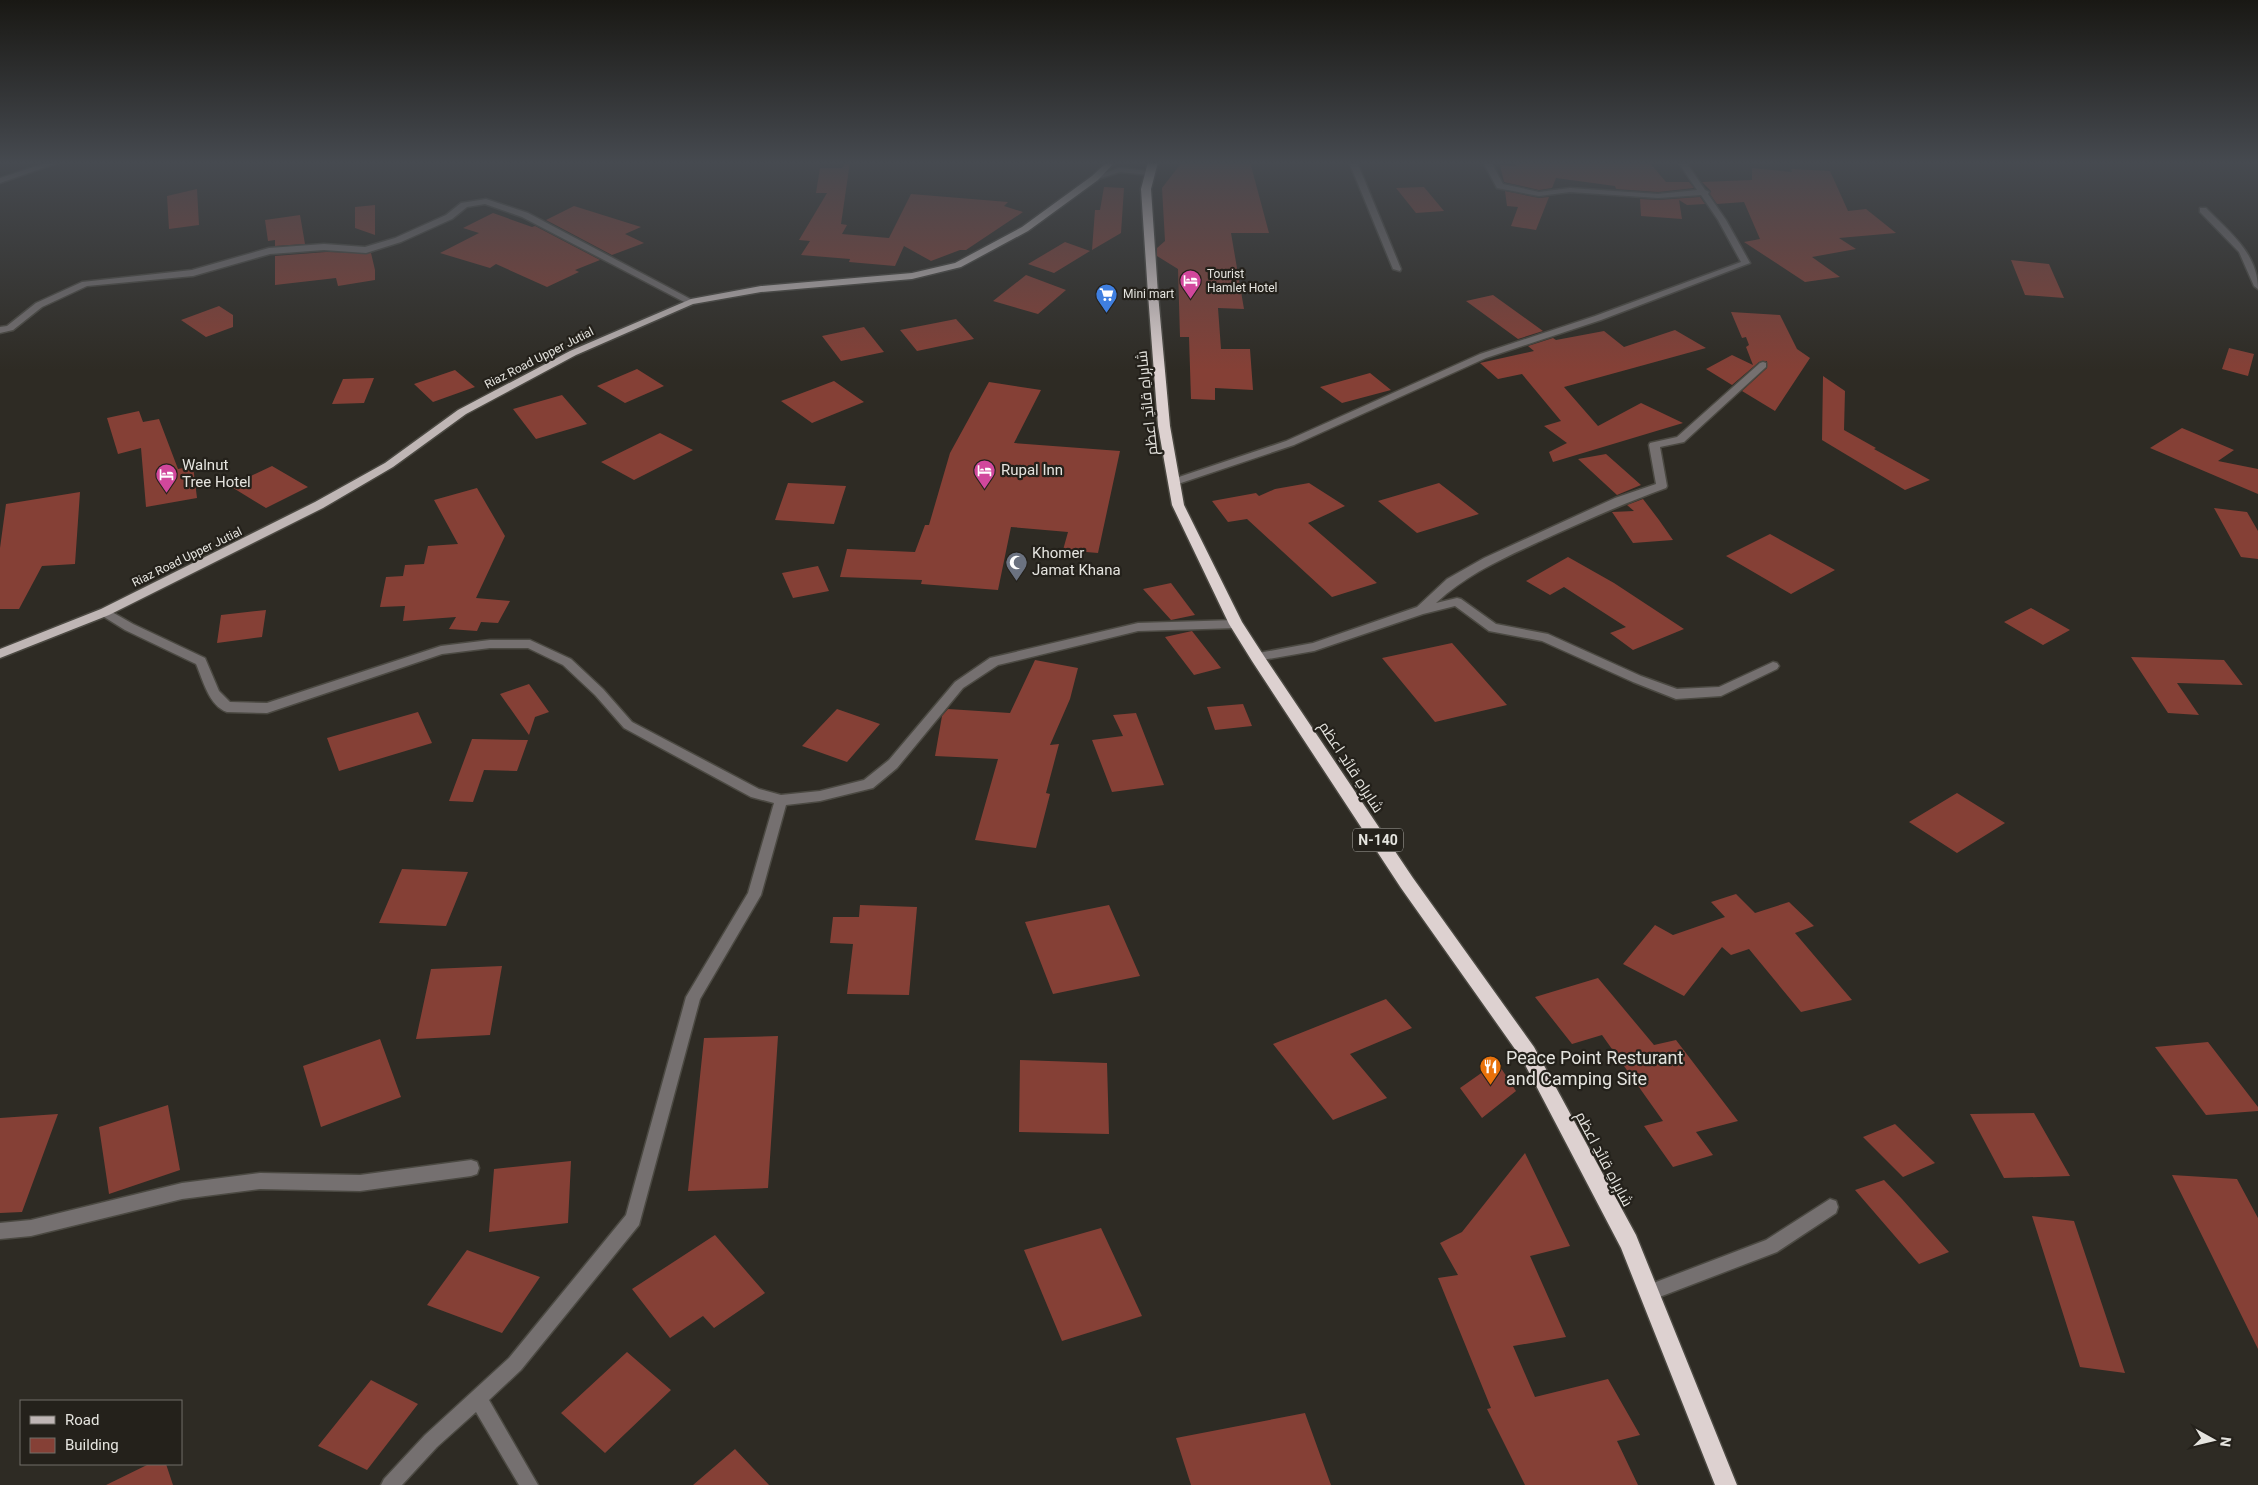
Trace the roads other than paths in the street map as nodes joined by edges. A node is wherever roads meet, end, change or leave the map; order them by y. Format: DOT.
graph roads {
  1 [pos="417,231"];
  2 [pos="556,231"];
  3 [pos="1021,231"];
  4 [pos="1149,231"];
  5 [pos="1381,231"];
  6 [pos="1728,231"];
  7 [pos="2224,231"];
  8 [pos="1397,269"];
  9 [pos="2258,286"];
  10 [pos="691,302"];
  11 [pos="0,330"];
  12 [pos="1763,365"];
  13 [pos="1174,482"];
  14 [pos="1421,610"];
  15 [pos="105,612"];
  16 [pos="1236,624"];
  17 [pos="0,654"];
  18 [pos="1257,657"];
  19 [pos="1773,666"];
  20 [pos="781,800"];
  21 [pos="471,1168"];
  22 [pos="1830,1207"];
  23 [pos="0,1231"];
  24 [pos="1649,1293"];
  25 [pos="478,1399"];
  26 [pos="390,1485"];
  27 [pos="529,1485"];
  28 [pos="1726,1485"];
  1 -- 11 [label="street"];
  2 -- 10 [label="street"];
  3 -- 10 [label="main road, Riaz Road Upper Jutial"];
  4 -- 13 [label="highway, شاہراہِ قائدِ اعظم / N-140"];
  5 -- 8 [label="street"];
  6 -- 13 [label="street"];
  7 -- 9 [label="street"];
  10 -- 15 [label="main road, Riaz Road Upper Jutial"];
  12 -- 14 [label="street"];
  13 -- 16 [label="highway, شاہراہِ قائدِ اعظم / N-140"];
  14 -- 18 [label="street"];
  14 -- 19 [label="street"];
  15 -- 17 [label="main road, Riaz Road Upper Jutial"];
  15 -- 20 [label="street"];
  16 -- 18 [label="highway, شاہراہِ قائدِ اعظم / N-140"];
  16 -- 20 [label="street"];
  18 -- 24 [label="highway, شاہراہِ قائدِ اعظم / N-140"];
  20 -- 25 [label="street"];
  21 -- 23 [label="street"];
  22 -- 24 [label="street"];
  24 -- 28 [label="highway, شاہراہِ قائدِ اعظم / N-140"];
  25 -- 26 [label="street"];
  25 -- 27 [label="street"];
}
